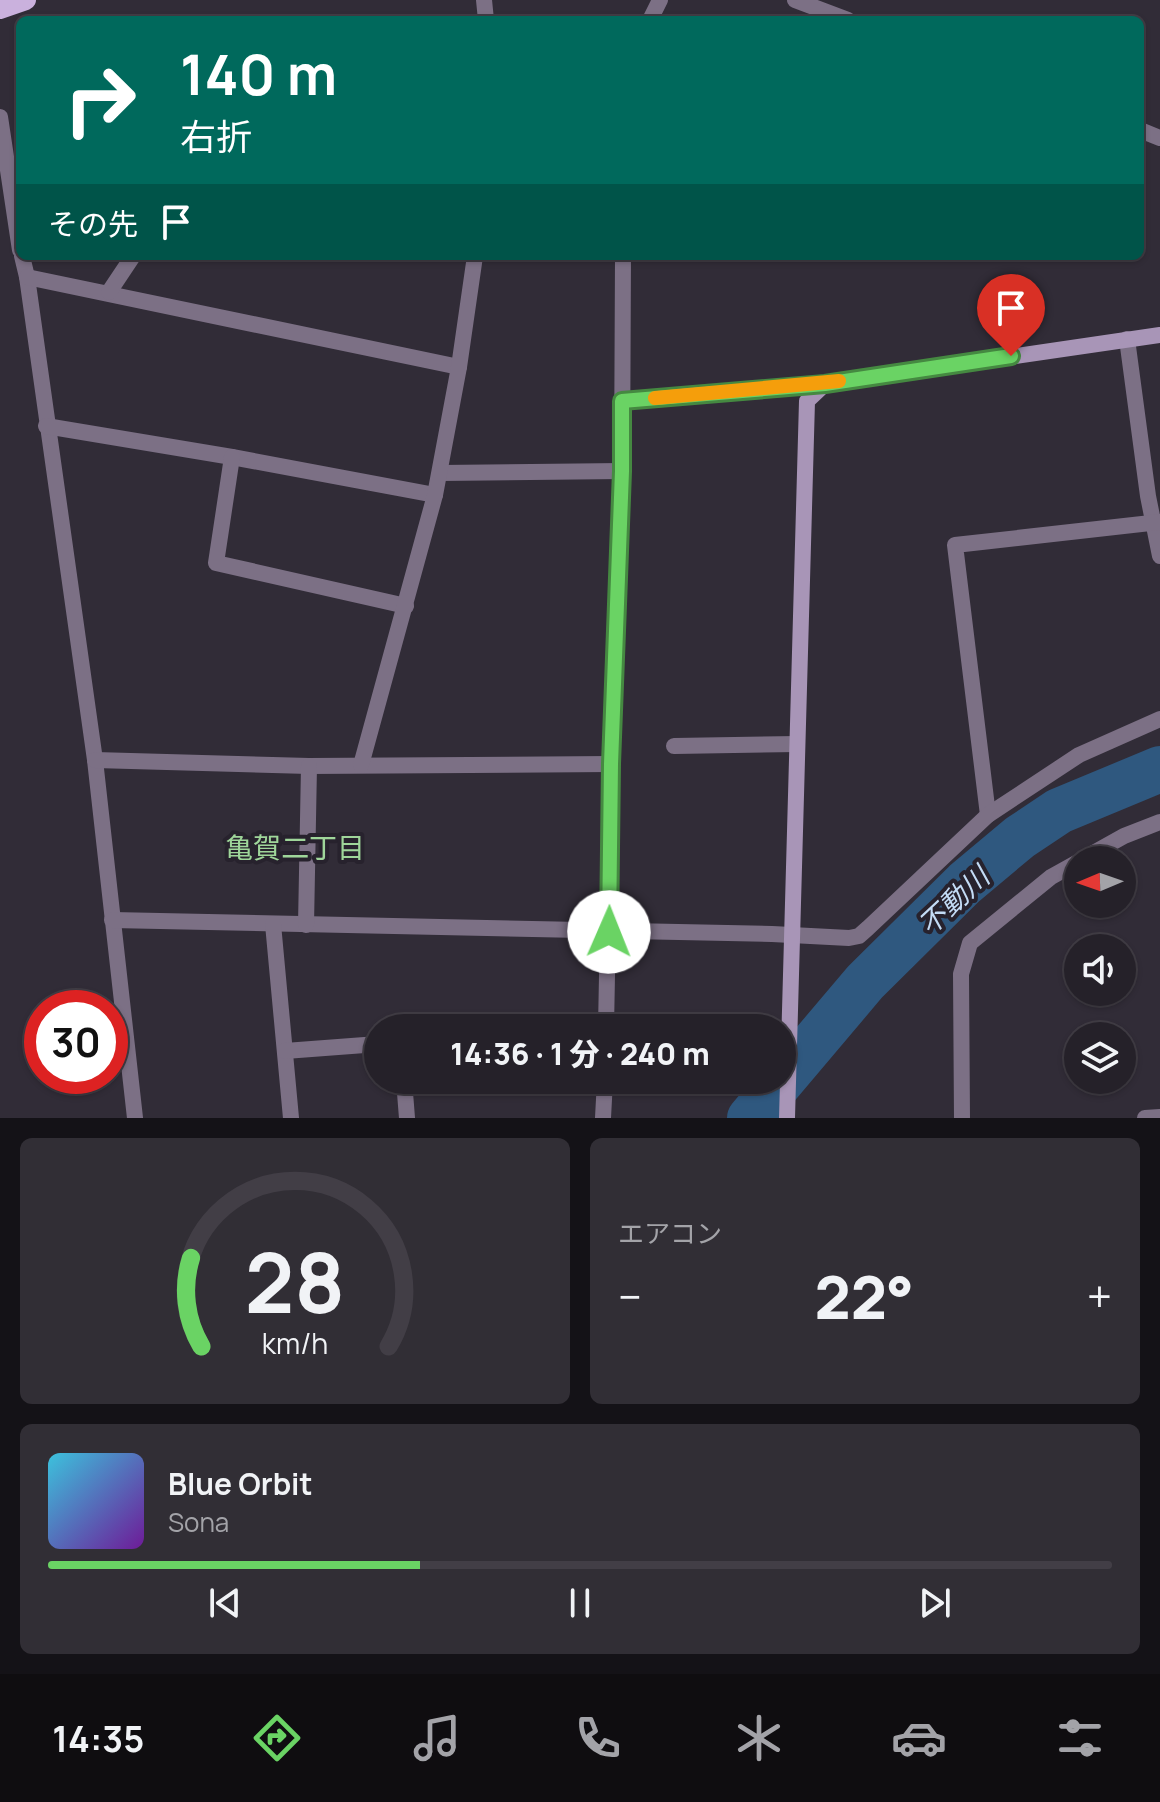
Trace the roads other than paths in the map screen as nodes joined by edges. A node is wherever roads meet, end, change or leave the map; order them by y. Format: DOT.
graph roads {
  1 [pos="26,0"];
  2 [pos="795,0"];
  3 [pos="0,9"];
  4 [pos="837,16"];
  5 [pos="0,117"];
  6 [pos="16,223"];
  7 [pos="23,260"];
  8 [pos="130,260"];
  9 [pos="474,260"];
  10 [pos="623,260"];
  11 [pos="27,277"];
  12 [pos="109,292"];
  13 [pos="1160,335"];
  14 [pos="1127,339"];
  15 [pos="459,367"];
  16 [pos="825,384"];
  17 [pos="622,401"];
  18 [pos="46,426"];
  19 [pos="232,457"];
  20 [pos="622,471"];
  21 [pos="440,473"];
  22 [pos="435,495"];
  23 [pos="1157,523"];
  24 [pos="1160,556"];
  25 [pos="406,606"];
  26 [pos="1160,719"];
  27 [pos="797,744"];
  28 [pos="674,746"];
  29 [pos="95,760"];
  30 [pos="611,764"];
  31 [pos="361,765"];
  32 [pos="309,766"];
  33 [pos="988,815"];
  34 [pos="1160,822"];
  35 [pos="1106,846"];
  36 [pos="1064,870"];
  37 [pos="112,920"];
  38 [pos="273,924"];
  39 [pos="306,925"];
  40 [pos="609,932"];
  41 [pos="792,937"];
  42 [pos="606,1014"];
  43 [pos="364,1045"];
  44 [pos="285,1051"];
  45 [pos="405,1094"];
  46 [pos="604,1094"];
  47 [pos="1160,1117"];
  48 [pos="135,1118"];
  49 [pos="291,1118"];
  50 [pos="407,1118"];
  51 [pos="603,1118"];
  52 [pos="787,1118"];
  53 [pos="962,1118"];
  54 [pos="1145,1118"];
  1 -- 3 [label="main road"];
  2 -- 4 [label="street"];
  5 -- 6 [label="street"];
  7 -- 11 [label="street"];
  8 -- 12 [label="street"];
  9 -- 15 [label="street"];
  10 -- 17 [label="street"];
  11 -- 12 [label="street"];
  11 -- 18 [label="street"];
  12 -- 15 [label="street"];
  13 -- 14 [label="street"];
  14 -- 16 [label="street"];
  14 -- 23 [label="street"];
  15 -- 21 [label="street"];
  16 -- 17 [label="street"];
  16 -- 27 [label="street"];
  17 -- 20 [label="street"];
  18 -- 19 [label="street"];
  18 -- 29 [label="street"];
  19 -- 22 [label="street"];
  19 -- 25 [label="street"];
  20 -- 21 [label="street"];
  20 -- 30 [label="street"];
  21 -- 22 [label="street"];
  22 -- 25 [label="street"];
  23 -- 24 [label="street"];
  23 -- 33 [label="street"];
  25 -- 31 [label="street"];
  26 -- 33 [label="street"];
  27 -- 28 [label="street"];
  27 -- 41 [label="street"];
  29 -- 32 [label="street"];
  29 -- 37 [label="street"];
  30 -- 31 [label="street"];
  30 -- 40 [label="street"];
  31 -- 32 [label="street"];
  32 -- 39 [label="street"];
  33 -- 41 [label="street"];
  34 -- 35 [label="street"];
  36 -- 53 [label="street"];
  37 -- 38 [label="street"];
  37 -- 48 [label="street"];
  38 -- 39 [label="street"];
  38 -- 44 [label="street"];
  39 -- 40 [label="street"];
  40 -- 41 [label="street"];
  40 -- 42 [label="street"];
  41 -- 52 [label="street"];
  43 -- 44 [label="street"];
  44 -- 49 [label="street"];
  45 -- 50 [label="street"];
  46 -- 51 [label="street"];
  47 -- 54 [label="street"];
}
